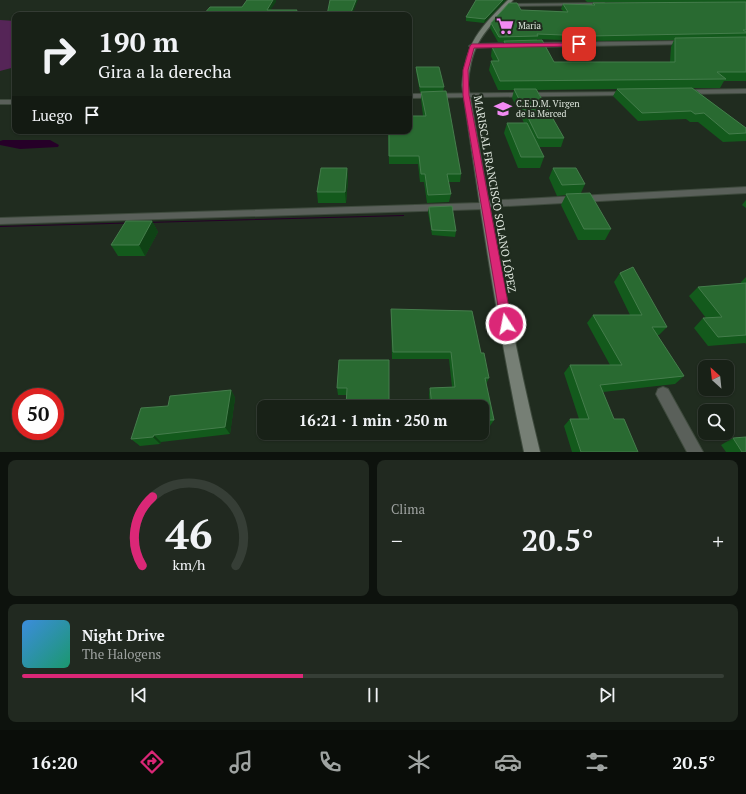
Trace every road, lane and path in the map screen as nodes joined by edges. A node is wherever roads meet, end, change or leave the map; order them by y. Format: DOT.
graph roads {
  1 [pos="509,2"];
  2 [pos="609,4"];
  3 [pos="691,43"];
  4 [pos="519,45"];
  5 [pos="527,45"];
  6 [pos="472,46"];
  7 [pos="746,91"];
  8 [pos="676,92"];
  9 [pos="637,93"];
  10 [pos="466,95"];
  11 [pos="412,96"];
  12 [pos="0,102"];
  13 [pos="12,102"];
  14 [pos="746,190"];
  15 [pos="484,205"];
  16 [pos="0,221"];
  17 [pos="663,394"];
  18 [pos="532,452"];
  19 [pos="695,452"];
  1 -- 2 [label="street"];
  1 -- 6 [label="main road, MARISCAL FRANCISCO SOLANO LÓPEZ"];
  3 -- 5 [label="street"];
  4 -- 6 [label="street"];
  6 -- 10 [label="main road, MARISCAL FRANCISCO SOLANO LÓPEZ"];
  7 -- 8 [label="street"];
  9 -- 10 [label="street"];
  10 -- 11 [label="street"];
  10 -- 15 [label="main road, MARISCAL FRANCISCO SOLANO LÓPEZ"];
  12 -- 13 [label="street"];
  14 -- 15 [label="street"];
  15 -- 16 [label="street"];
  15 -- 18 [label="main road, MARISCAL FRANCISCO SOLANO LÓPEZ"];
  17 -- 19 [label="street"];
}
